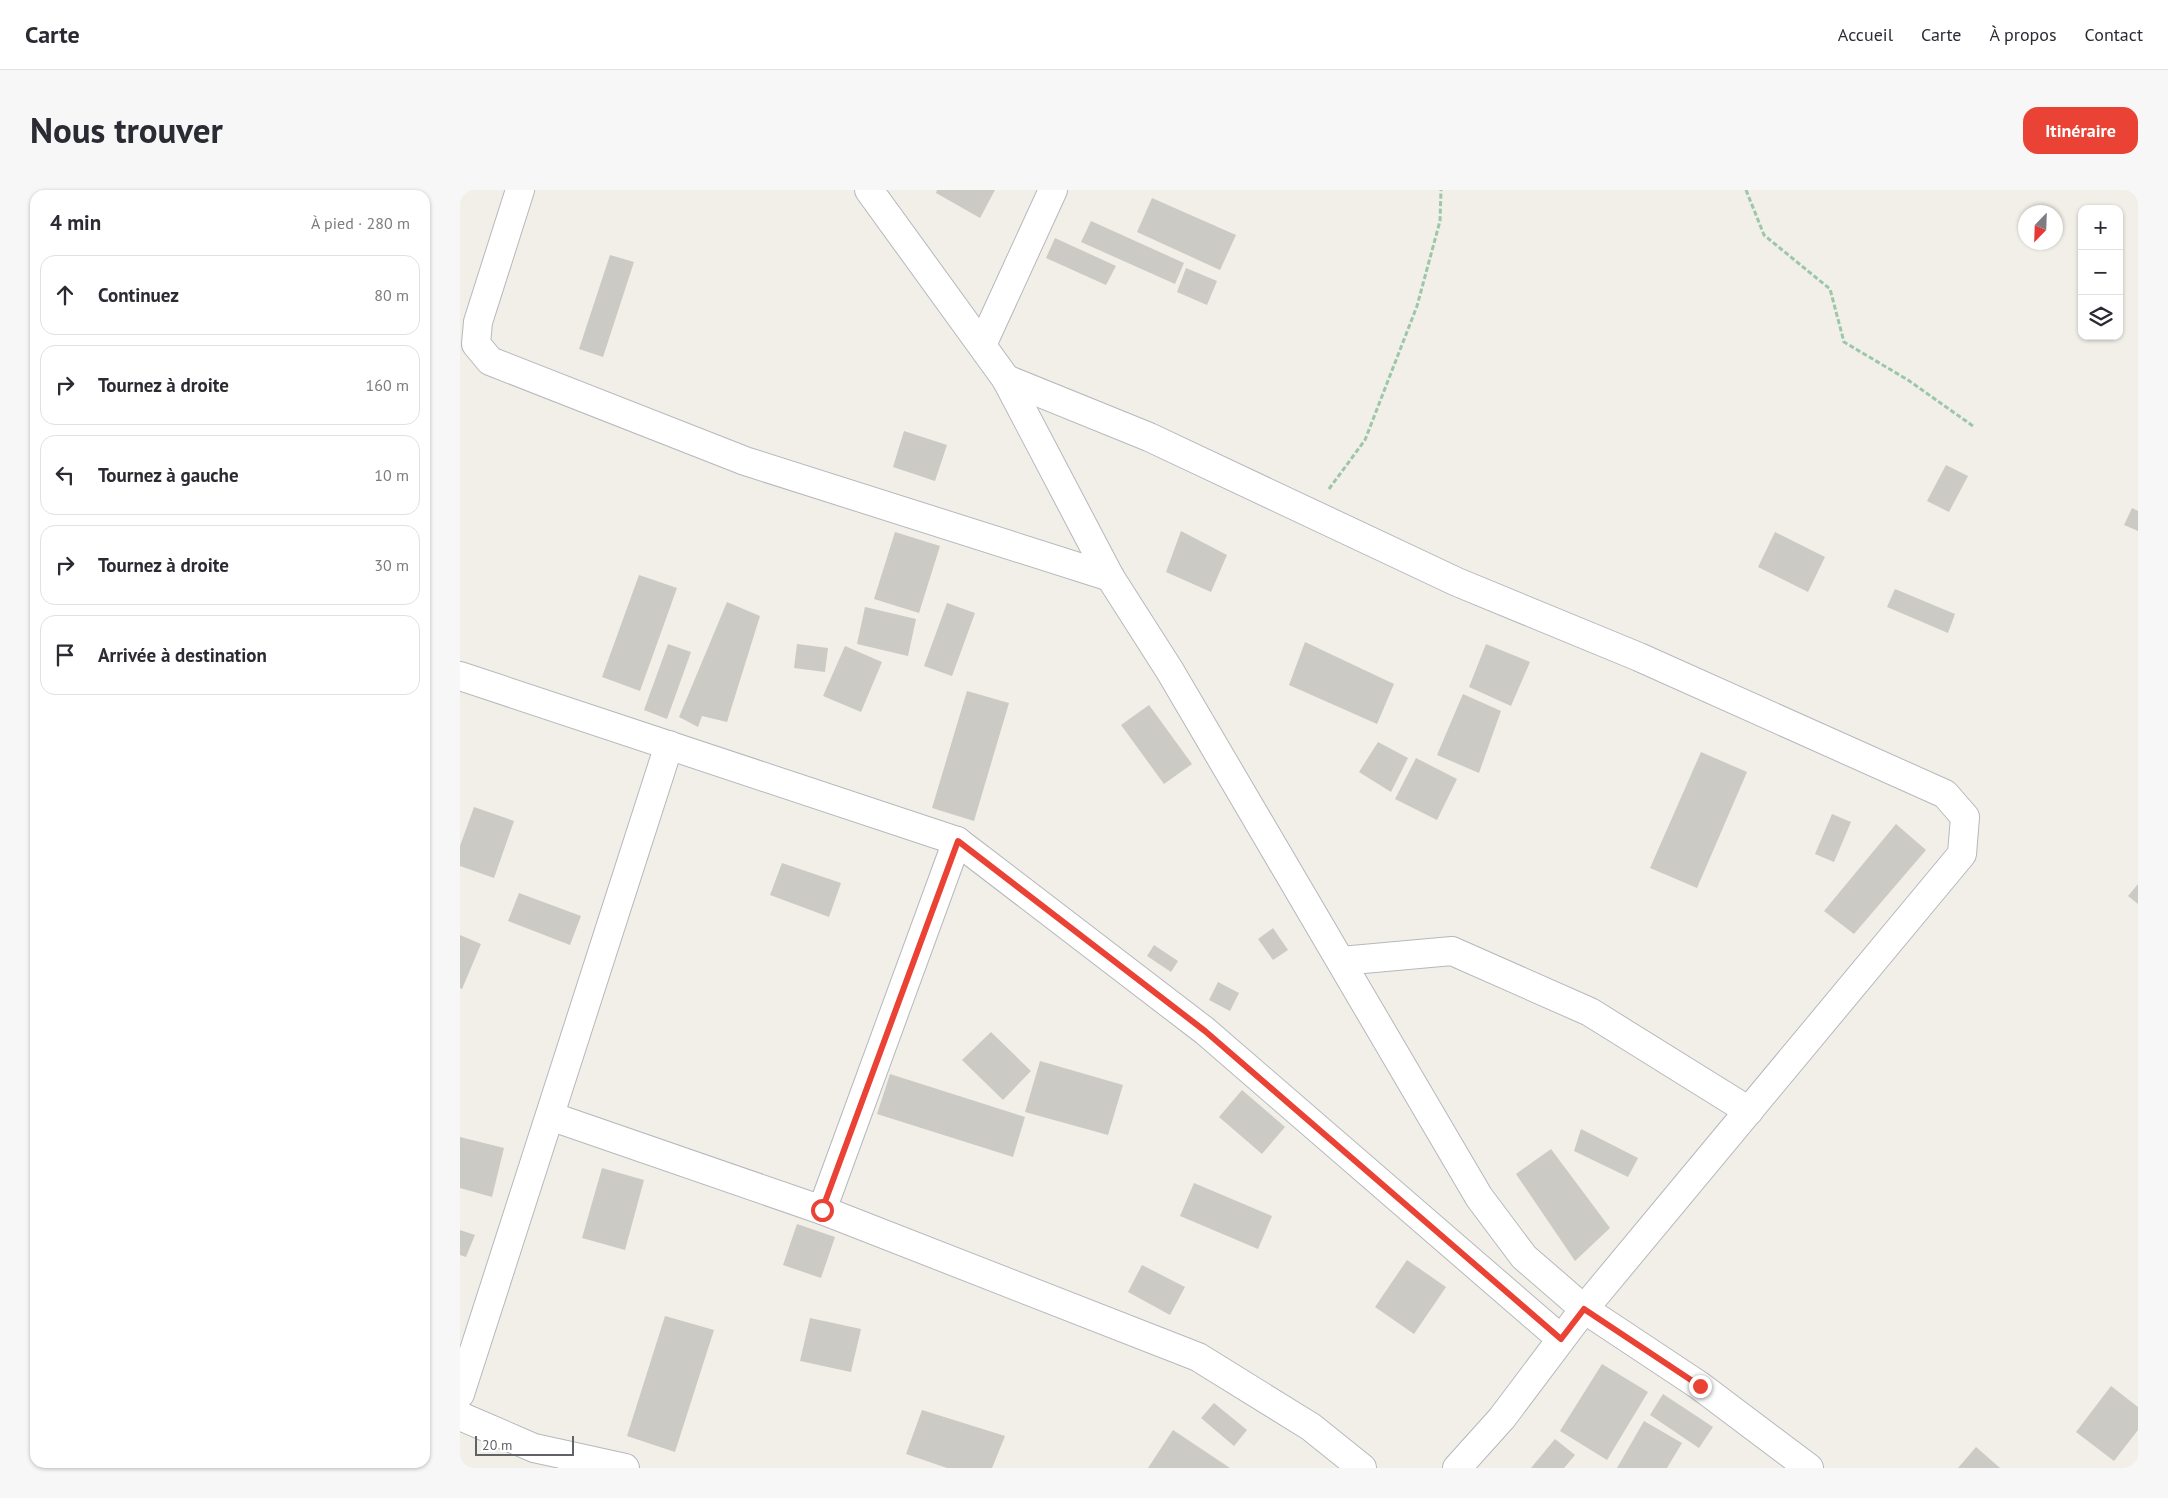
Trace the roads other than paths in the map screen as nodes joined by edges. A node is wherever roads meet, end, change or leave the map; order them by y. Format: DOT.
graph roads {
  1 [pos="520,190"];
  2 [pos="869,190"];
  3 [pos="1054,190"];
  4 [pos="982,345"];
  5 [pos="1006,379"];
  6 [pos="1110,577"];
  7 [pos="460,676"];
  8 [pos="669,745"];
  9 [pos="958,841"];
  10 [pos="1341,961"];
  11 [pos="1749,1111"];
  12 [pos="550,1116"];
  13 [pos="822,1210"];
  14 [pos="1584,1309"];
  15 [pos="1561,1339"];
  16 [pos="460,1394"];
  17 [pos="460,1416"];
  18 [pos="625,1468"];
  19 [pos="1362,1468"];
  20 [pos="1458,1468"];
  21 [pos="1809,1468"];
  1 -- 6 [label="street"];
  2 -- 4 [label="street"];
  3 -- 4 [label="street"];
  4 -- 5 [label="street"];
  5 -- 6 [label="street"];
  5 -- 11 [label="street"];
  6 -- 10 [label="street"];
  7 -- 8 [label="street"];
  8 -- 9 [label="street"];
  8 -- 12 [label="street"];
  9 -- 13 [label="street"];
  9 -- 15 [label="street"];
  10 -- 11 [label="street"];
  10 -- 14 [label="street"];
  11 -- 14 [label="street"];
  12 -- 13 [label="street"];
  12 -- 16 [label="street"];
  13 -- 19 [label="street"];
  14 -- 15 [label="street"];
  14 -- 21 [label="street"];
  15 -- 20 [label="street"];
  17 -- 18 [label="street"];
}
